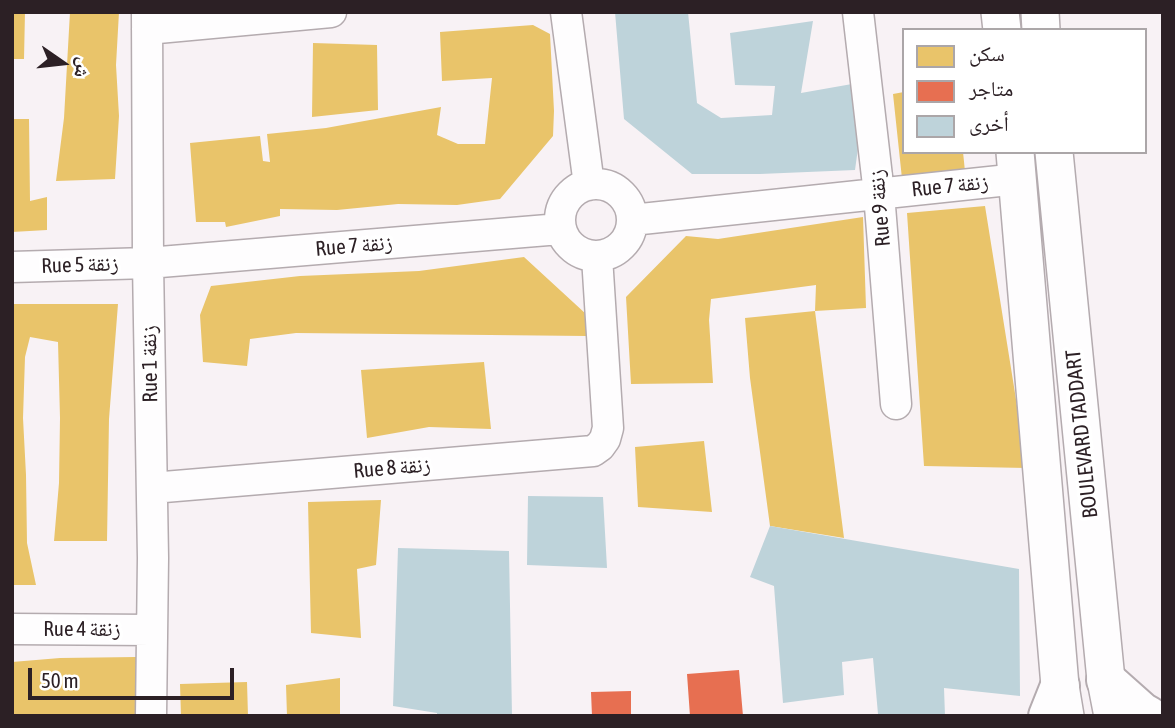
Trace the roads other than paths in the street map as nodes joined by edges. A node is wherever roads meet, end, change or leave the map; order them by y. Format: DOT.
graph roads {
  1 [pos="331,12"];
  2 [pos="566,12"];
  3 [pos="858,12"];
  4 [pos="147,21"];
  5 [pos="1054,154"];
  6 [pos="1017,165"];
  7 [pos="589,185"];
  8 [pos="879,194"];
  9 [pos="632,220"];
  10 [pos="560,229"];
  11 [pos="597,257"];
  12 [pos="148,263"];
  13 [pos="12,267"];
  14 [pos="896,404"];
  15 [pos="152,488"];
  16 [pos="12,629"];
  17 [pos="151,630"];
  18 [pos="1110,698"];
  19 [pos="1058,706"];
  20 [pos="151,716"];
  21 [pos="1149,716"];
  1 -- 4 [label="street"];
  2 -- 7 [label="street"];
  3 -- 8 [label="street, Rue 9 زنقة"];
  4 -- 12 [label="street, Rue 1 زنقة"];
  5 -- 18 [label="street, BOULEVARD TADDART"];
  6 -- 8 [label="street, Rue 7 زنقة"];
  6 -- 19 [label="street, BOULEVARD TADDART"];
  7 -- 9 [label="street"];
  7 -- 10 [label="street"];
  8 -- 9 [label="street, Rue 7 زنقة"];
  8 -- 14 [label="street, Rue 9 زنقة"];
  9 -- 11 [label="street"];
  10 -- 11 [label="street"];
  10 -- 12 [label="street, Rue 7 زنقة"];
  11 -- 15 [label="street, Rue 8 زنقة"];
  12 -- 13 [label="street, Rue 5 زنقة"];
  12 -- 15 [label="street, Rue 1 زنقة"];
  15 -- 17 [label="street, Rue 1 زنقة"];
  16 -- 17 [label="street, Rue 4 زنقة"];
  17 -- 20 [label="street, Rue 1 زنقة"];
  18 -- 21 [label="main road"];
}
